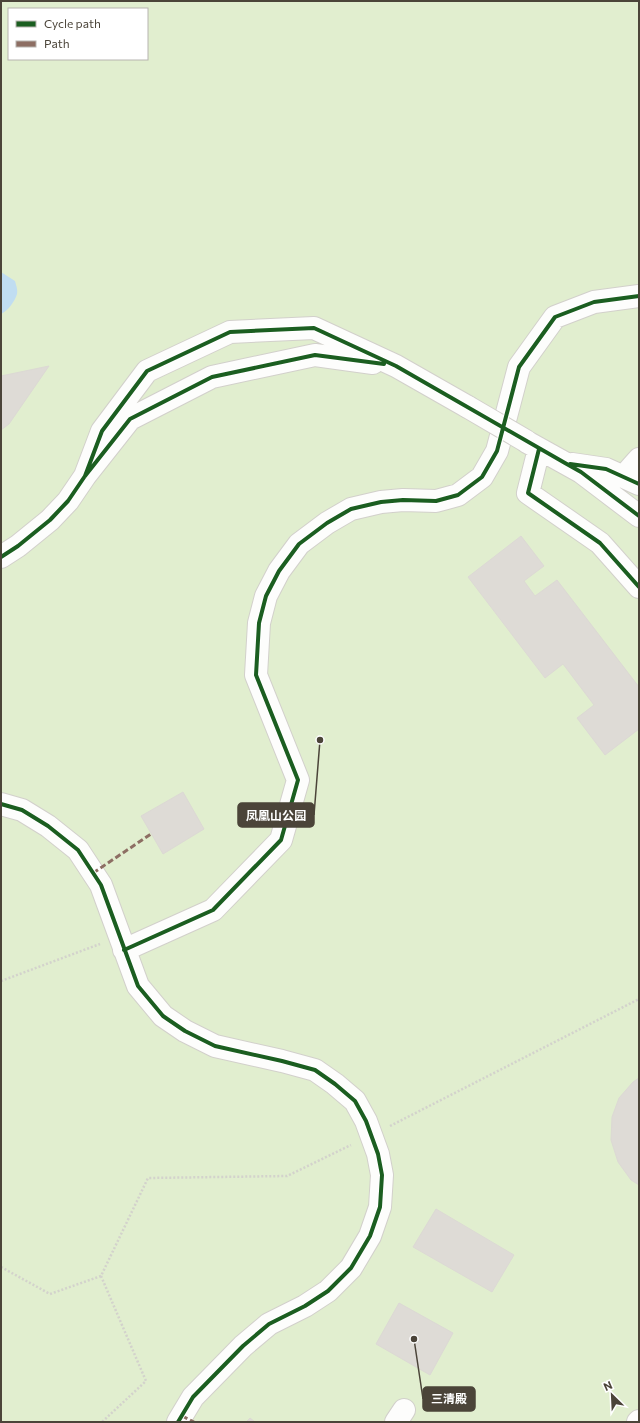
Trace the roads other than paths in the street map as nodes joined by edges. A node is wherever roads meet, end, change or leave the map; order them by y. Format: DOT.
graph roads {
  1 [pos="639,296"];
  2 [pos="396,366"];
  3 [pos="533,445"];
  4 [pos="639,459"];
  5 [pos="565,463"];
  6 [pos="85,476"];
  7 [pos="631,480"];
  8 [pos="639,516"];
  9 [pos="1,557"];
  10 [pos="639,587"];
  11 [pos="1,804"];
  12 [pos="122,944"];
  13 [pos="178,1422"];
  1 -- 12 [label="lane"];
  2 -- 3 [label="lane, bridge"];
  2 -- 6 [label="lane"];
  2 -- 6 [label="lane"];
  3 -- 5 [label="lane"];
  3 -- 10 [label="lane"];
  4 -- 7 [label="lane"];
  5 -- 7 [label="lane"];
  5 -- 8 [label="lane"];
  6 -- 9 [label="lane"];
  11 -- 12 [label="lane"];
  12 -- 13 [label="lane"];
}
